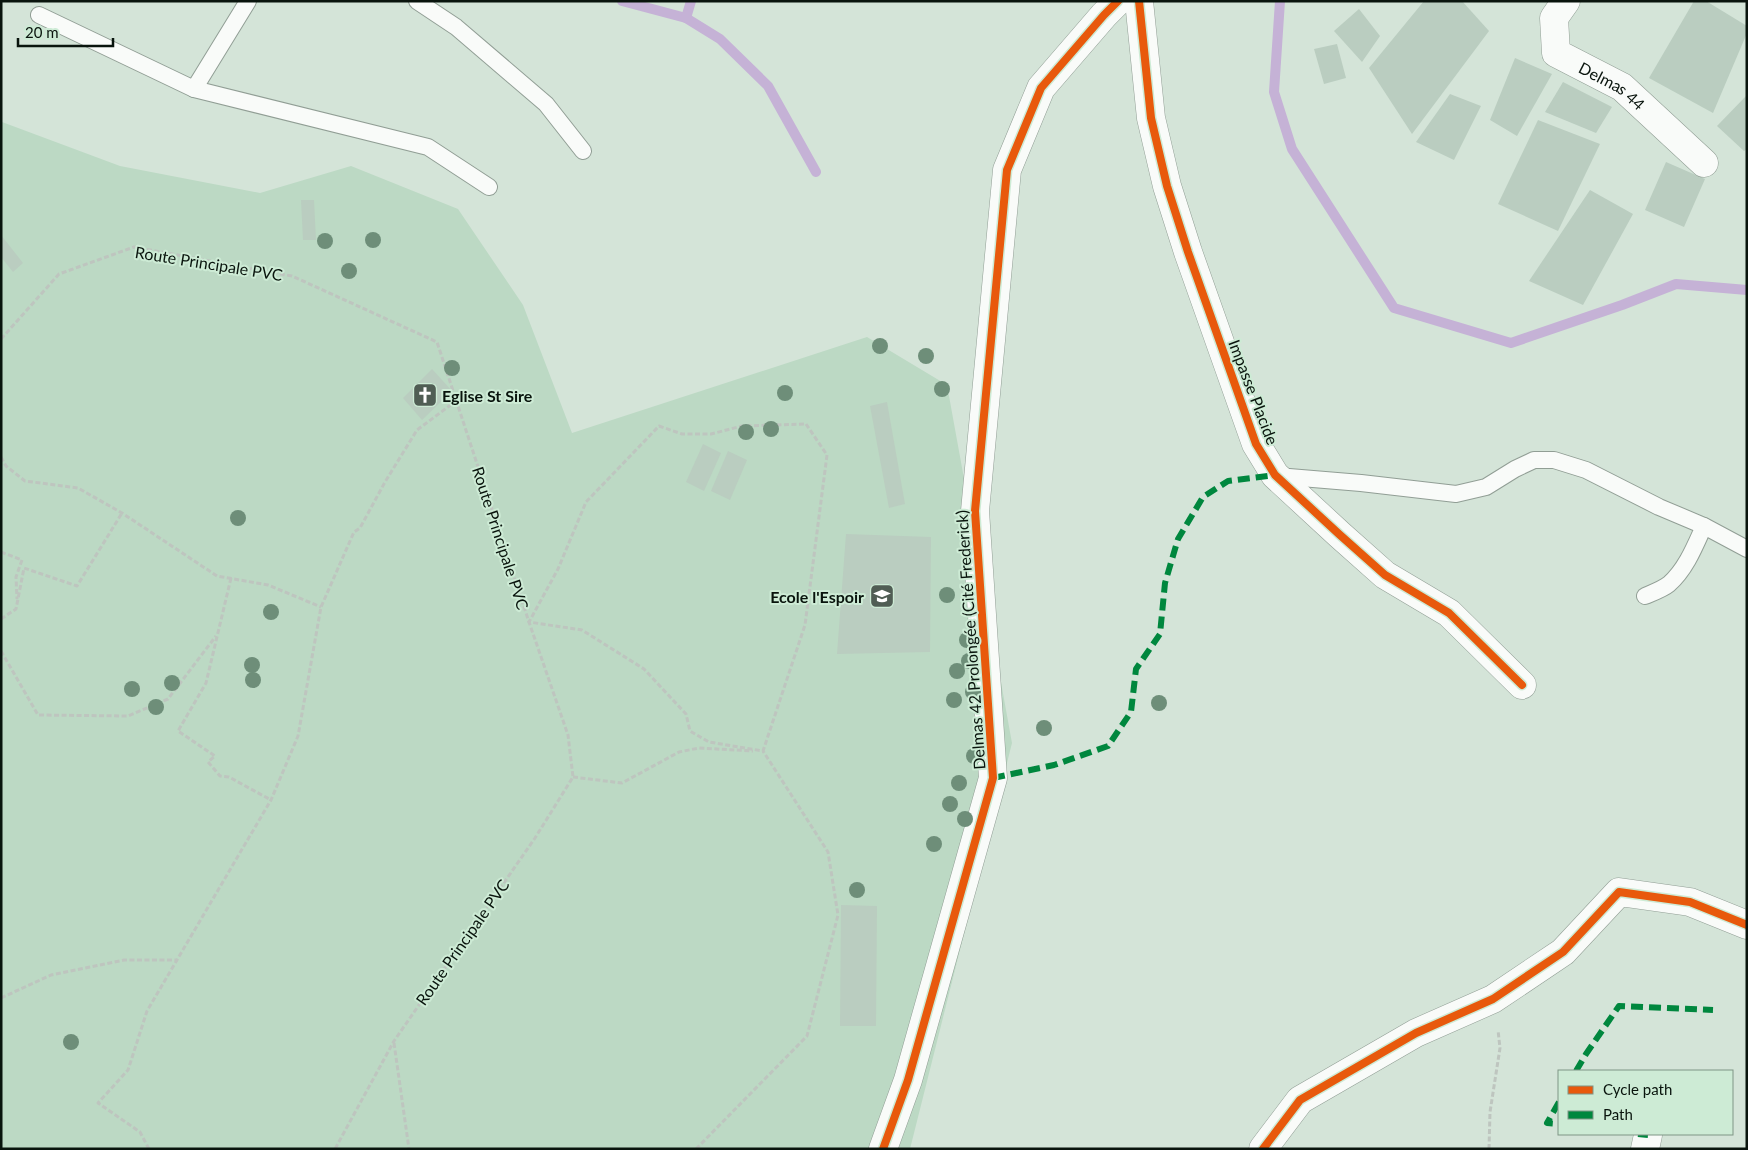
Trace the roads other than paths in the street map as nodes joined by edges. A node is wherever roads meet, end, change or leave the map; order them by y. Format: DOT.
graph roads {
  1 [pos="248,1"];
  2 [pos="417,1"];
  3 [pos="1118,1"];
  4 [pos="1139,1"];
  5 [pos="1566,1"];
  6 [pos="38,15"];
  7 [pos="194,89"];
  8 [pos="583,151"];
  9 [pos="1704,163"];
  10 [pos="489,187"];
  11 [pos="1275,475"];
  12 [pos="1704,526"];
  13 [pos="1747,549"];
  14 [pos="1645,596"];
  15 [pos="1522,685"];
  16 [pos="1747,925"];
  17 [pos="883,1149"];
  18 [pos="1263,1149"];
  1 -- 7 [label="lane"];
  2 -- 8 [label="lane"];
  3 -- 17 [label="street, Delmas 42 Prolongée (Cité Frederick)"];
  4 -- 11 [label="street, Impasse Placide"];
  5 -- 9 [label="street, Delmas 44"];
  6 -- 7 [label="lane"];
  7 -- 10 [label="lane"];
  11 -- 12 [label="lane"];
  11 -- 15 [label="street, Impasse Placide"];
  12 -- 13 [label="lane"];
  12 -- 14 [label="lane"];
  16 -- 18 [label="street"];
}
